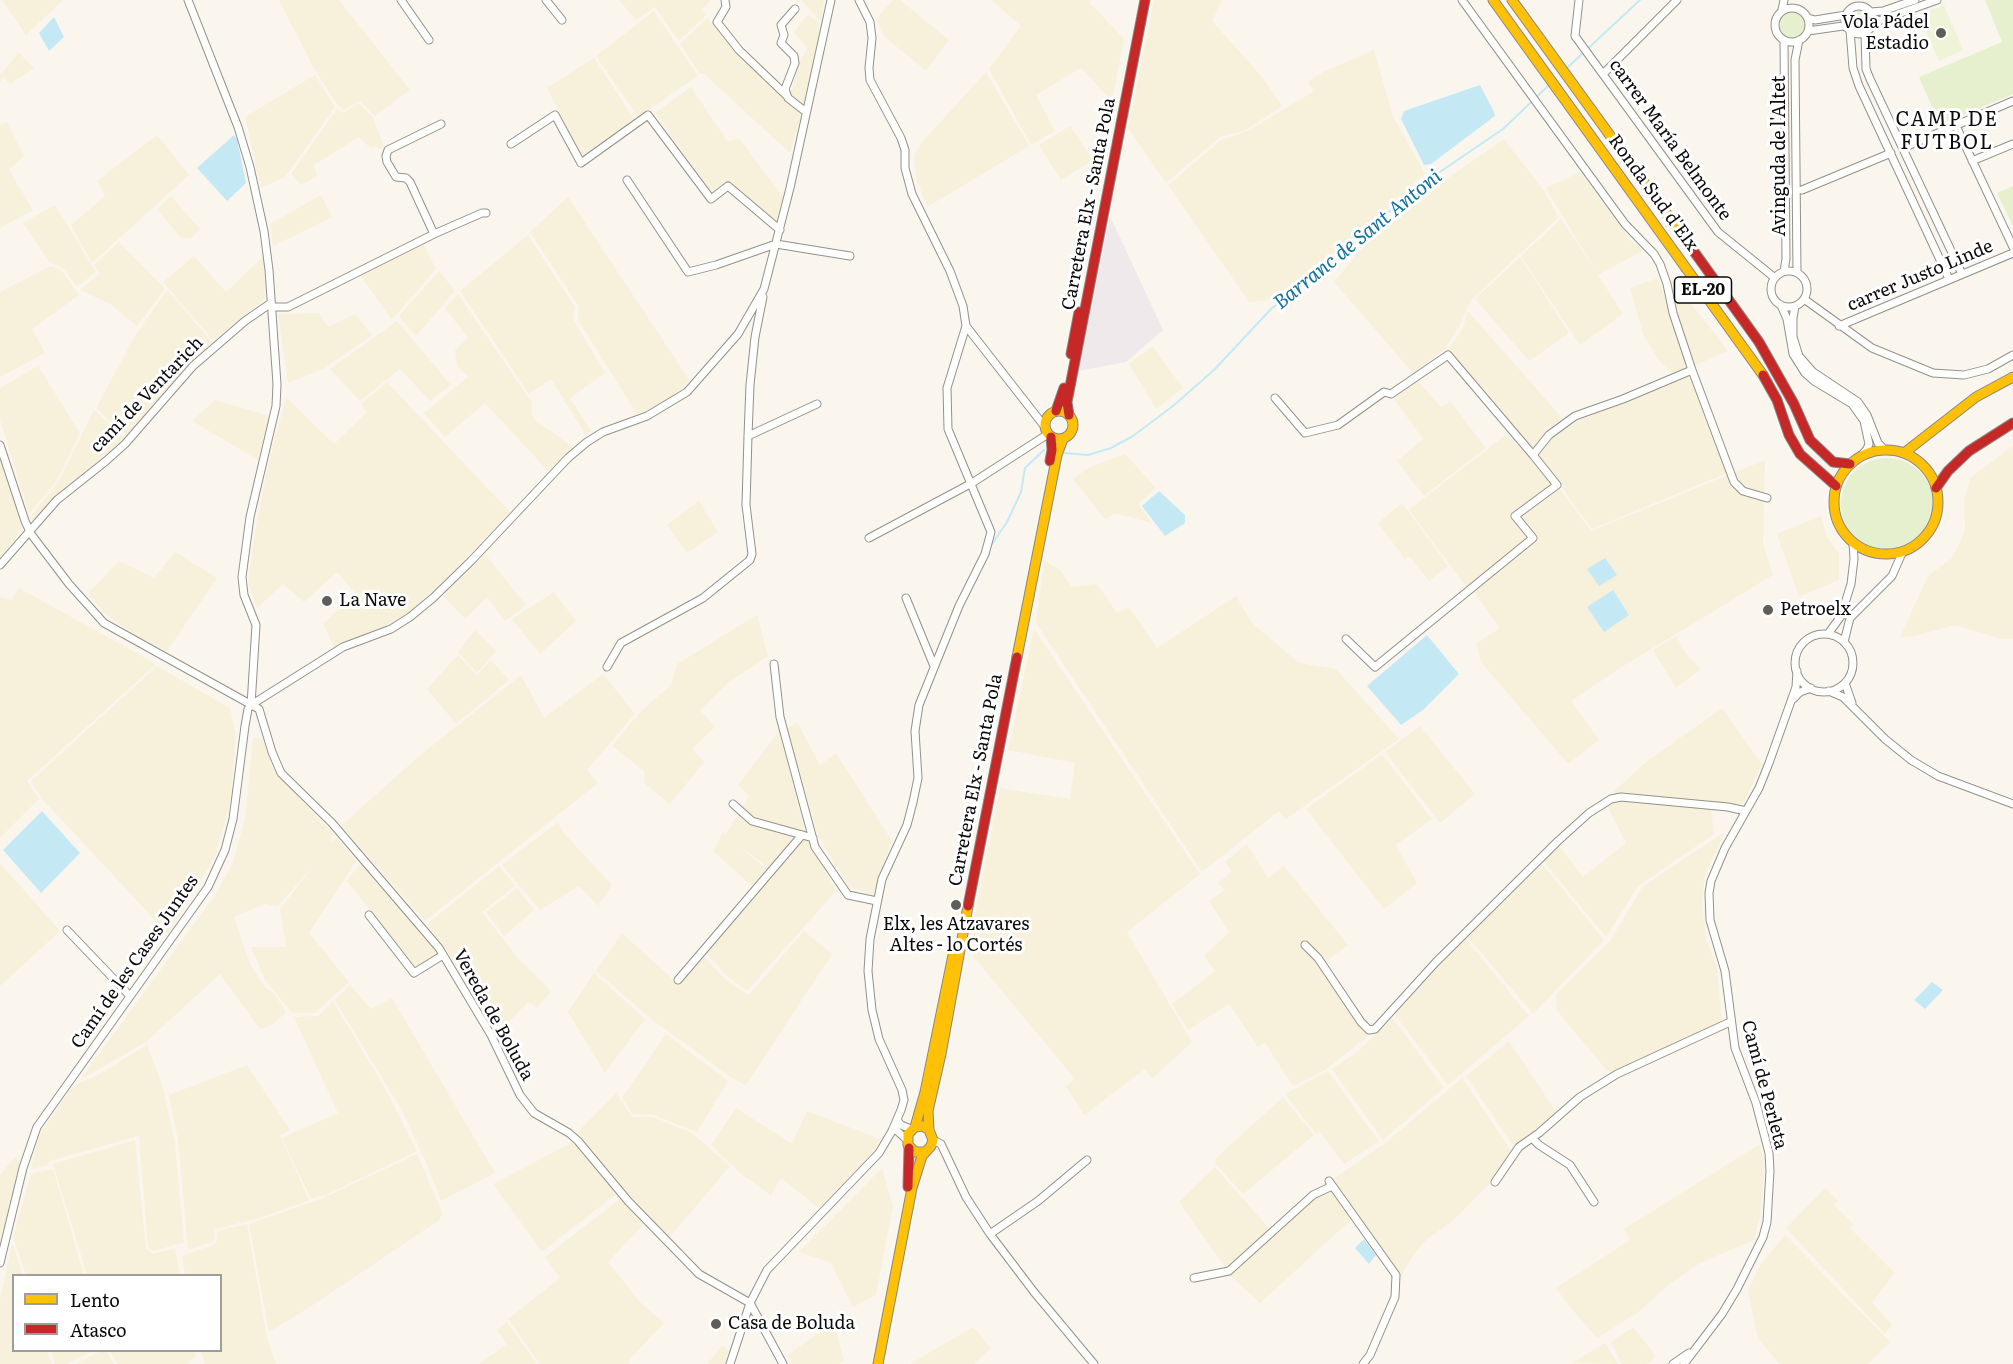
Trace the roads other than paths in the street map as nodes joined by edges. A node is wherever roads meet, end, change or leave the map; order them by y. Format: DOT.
graph roads {
  1 [pos="188,0"];
  2 [pos="401,0"];
  3 [pos="546,0"];
  4 [pos="725,0"];
  5 [pos="831,0"];
  6 [pos="859,0"];
  7 [pos="1141,0"];
  8 [pos="1145,0"];
  9 [pos="1462,0"];
  10 [pos="1493,0"];
  11 [pos="1512,0"];
  12 [pos="1580,0"];
  13 [pos="1677,0"];
  14 [pos="1784,0"];
  15 [pos="1795,0"];
  16 [pos="1916,0"];
  17 [pos="1937,0"];
  18 [pos="1852,4"];
  19 [pos="1867,7"];
  20 [pos="795,9"];
  21 [pos="1800,9"];
  22 [pos="1782,10"];
  23 [pos="1846,15"];
  24 [pos="1808,18"];
  25 [pos="562,20"];
  26 [pos="1873,23"];
  27 [pos="1849,29"];
  28 [pos="1808,31"];
  29 [pos="1865,33"];
  30 [pos="429,40"];
  31 [pos="1784,40"];
  32 [pos="1799,40"];
  33 [pos="1603,74"];
  34 [pos="787,96"];
  35 [pos="2013,101"];
  36 [pos="806,112"];
  37 [pos="441,124"];
  38 [pos="1956,126"];
  39 [pos="511,144"];
  40 [pos="2013,144"];
  41 [pos="1903,147"];
  42 [pos="1891,153"];
  43 [pos="1972,161"];
  44 [pos="627,180"];
  45 [pos="1802,190"];
  46 [pos="486,213"];
  47 [pos="780,230"];
  48 [pos="434,234"];
  49 [pos="776,244"];
  50 [pos="2013,247"];
  51 [pos="2013,253"];
  52 [pos="850,256"];
  53 [pos="1956,261"];
  54 [pos="1943,266"];
  55 [pos="1784,271"];
  56 [pos="1797,273"];
  57 [pos="1962,274"];
  58 [pos="1774,278"];
  59 [pos="1949,279"];
  60 [pos="764,289"];
  61 [pos="1804,299"];
  62 [pos="271,305"];
  63 [pos="1781,305"];
  64 [pos="1795,306"];
  65 [pos="966,326"];
  66 [pos="1839,327"];
  67 [pos="2013,355"];
  68 [pos="1692,370"];
  69 [pos="2013,377"];
  70 [pos="1275,398"];
  71 [pos="818,404"];
  72 [pos="1056,411"];
  73 [pos="1069,415"];
  74 [pos="2013,423"];
  75 [pos="1048,433"];
  76 [pos="747,436"];
  77 [pos="1063,439"];
  78 [pos="0,445"];
  79 [pos="1885,450"];
  80 [pos="1904,453"];
  81 [pos="1533,455"];
  82 [pos="1861,456"];
  83 [pos="1850,464"];
  84 [pos="972,483"];
  85 [pos="1836,486"];
  86 [pos="1936,488"];
  87 [pos="1767,498"];
  88 [pos="30,530"];
  89 [pos="869,538"];
  90 [pos="1853,543"];
  91 [pos="1903,552"];
  92 [pos="0,565"];
  93 [pos="906,598"];
  94 [pos="1828,634"];
  95 [pos="1346,639"];
  96 [pos="1844,642"];
  97 [pos="774,664"];
  98 [pos="934,666"];
  99 [pos="607,667"];
  100 [pos="1797,671"];
  101 [pos="1845,683"];
  102 [pos="1811,688"];
  103 [pos="1828,691"];
  104 [pos="1791,701"];
  105 [pos="251,705"];
  106 [pos="1856,710"];
  107 [pos="733,804"];
  108 [pos="2013,804"];
  109 [pos="1746,811"];
  110 [pos="802,835"];
  111 [pos="813,838"];
  112 [pos="877,901"];
  113 [pos="369,915"];
  114 [pos="68,930"];
  115 [pos="1305,945"];
  116 [pos="443,955"];
  117 [pos="678,980"];
  118 [pos="130,996"];
  119 [pos="1730,1022"];
  120 [pos="897,1120"];
  121 [pos="894,1128"];
  122 [pos="913,1128"];
  123 [pos="929,1130"];
  124 [pos="1532,1138"];
  125 [pos="933,1140"];
  126 [pos="908,1144"];
  127 [pos="925,1152"];
  128 [pos="1087,1160"];
  129 [pos="1495,1182"];
  130 [pos="1594,1202"];
  131 [pos="990,1234"];
  132 [pos="0,1263"];
  133 [pos="1194,1278"];
  134 [pos="750,1303"];
  135 [pos="1694,1350"];
  136 [pos="730,1364"];
  137 [pos="783,1364"];
  138 [pos="876,1364"];
  139 [pos="1094,1364"];
  140 [pos="1363,1364"];
  141 [pos="1673,1364"];
  142 [pos="1684,1364"];
  1 -- 62 [label="street, Camí de les Cases Juntes"];
  2 -- 30 [label="street"];
  3 -- 25 [label="street"];
  4 -- 34 [label="street"];
  5 -- 36 [label="street"];
  6 -- 65 [label="street"];
  7 -- 72 [label="main road, Carretera Elx - Santa Pola"];
  8 -- 73 [label="main road, Carretera Elx - Santa Pola"];
  9 -- 68 [label="street"];
  10 -- 85 [label="main road, Ronda Sud d'Elx / EL-20"];
  11 -- 83 [label="main road, Ronda Sud d'Elx / EL-20"];
  12 -- 33 [label="street, carrer María Belmonte"];
  13 -- 33 [label="street"];
  14 -- 22 [label="street"];
  15 -- 21 [label="street"];
  16 -- 19 [label="street"];
  17 -- 26 [label="street"];
  18 -- 19 [label="street"];
  18 -- 23 [label="street"];
  19 -- 26 [label="street"];
  20 -- 34 [label="street"];
  21 -- 22 [label="street"];
  21 -- 24 [label="street"];
  22 -- 31 [label="street"];
  23 -- 24 [label="street"];
  23 -- 27 [label="street"];
  24 -- 28 [label="street"];
  26 -- 29 [label="street"];
  27 -- 28 [label="street"];
  27 -- 29 [label="street"];
  27 -- 42 [label="street"];
  28 -- 32 [label="street"];
  29 -- 41 [label="street"];
  31 -- 32 [label="street"];
  31 -- 55 [label="street, Avinguda de l'Altet"];
  32 -- 56 [label="street, Avinguda de l'Altet"];
  33 -- 58 [label="street, carrer María Belmonte"];
  34 -- 36 [label="street"];
  35 -- 38 [label="street"];
  36 -- 47 [label="street"];
  37 -- 48 [label="street"];
  38 -- 41 [label="street"];
  38 -- 43 [label="street"];
  39 -- 47 [label="street"];
  40 -- 43 [label="street"];
  41 -- 53 [label="street"];
  42 -- 45 [label="street"];
  42 -- 54 [label="street"];
  43 -- 50 [label="street"];
  44 -- 49 [label="street"];
  46 -- 48 [label="street"];
  47 -- 49 [label="street"];
  48 -- 62 [label="street"];
  49 -- 52 [label="street"];
  49 -- 60 [label="street"];
  51 -- 57 [label="street, carrer Justo Linde"];
  53 -- 54 [label="street"];
  53 -- 57 [label="street"];
  54 -- 59 [label="street"];
  55 -- 56 [label="street"];
  55 -- 58 [label="street"];
  56 -- 61 [label="street"];
  57 -- 59 [label="street, carrer Justo Linde"];
  58 -- 63 [label="street"];
  59 -- 66 [label="street, carrer Justo Linde"];
  60 -- 76 [label="street"];
  60 -- 105 [label="street"];
  61 -- 64 [label="street"];
  61 -- 66 [label="street"];
  62 -- 88 [label="street, camí de Ventarich"];
  62 -- 105 [label="street, Camí de les Cases Juntes"];
  63 -- 64 [label="street"];
  63 -- 82 [label="street"];
  64 -- 79 [label="street"];
  65 -- 75 [label="street"];
  65 -- 84 [label="street"];
  66 -- 67 [label="street"];
  68 -- 81 [label="street"];
  68 -- 87 [label="street"];
  69 -- 80 [label="main road"];
  70 -- 81 [label="street"];
  71 -- 76 [label="street"];
  72 -- 73 [label="main road"];
  72 -- 75 [label="main road"];
  73 -- 77 [label="main road"];
  74 -- 86 [label="main road"];
  75 -- 77 [label="main road"];
  75 -- 84 [label="street"];
  75 -- 122 [label="main road, Carretera Elx - Santa Pola"];
  76 -- 99 [label="street"];
  77 -- 123 [label="main road, Carretera Elx - Santa Pola"];
  78 -- 88 [label="street"];
  79 -- 80 [label="main road"];
  79 -- 82 [label="main road"];
  80 -- 86 [label="main road"];
  81 -- 95 [label="street"];
  82 -- 83 [label="main road"];
  83 -- 85 [label="main road"];
  84 -- 89 [label="street"];
  84 -- 98 [label="street"];
  85 -- 90 [label="main road"];
  86 -- 91 [label="main road"];
  88 -- 92 [label="street, camí de Ventarich"];
  88 -- 105 [label="street"];
  90 -- 91 [label="main road"];
  90 -- 94 [label="street"];
  91 -- 96 [label="street"];
  93 -- 98 [label="street"];
  94 -- 96 [label="street"];
  94 -- 100 [label="street"];
  96 -- 101 [label="street"];
  97 -- 111 [label="street"];
  98 -- 112 [label="street"];
  100 -- 102 [label="street"];
  100 -- 104 [label="street, Camí de Perleta"];
  101 -- 103 [label="street"];
  101 -- 106 [label="street"];
  102 -- 103 [label="street"];
  102 -- 104 [label="street"];
  103 -- 106 [label="street"];
  104 -- 109 [label="street, Camí de Perleta"];
  105 -- 116 [label="street, Vereda de Boluda"];
  105 -- 118 [label="street, Camí de les Cases Juntes"];
  106 -- 108 [label="street"];
  107 -- 110 [label="street"];
  109 -- 115 [label="street"];
  109 -- 119 [label="street, Camí de Perleta"];
  110 -- 111 [label="street"];
  110 -- 117 [label="street"];
  111 -- 112 [label="street"];
  112 -- 120 [label="street"];
  113 -- 116 [label="street"];
  114 -- 118 [label="street"];
  116 -- 134 [label="street, Vereda de Boluda"];
  118 -- 132 [label="street, Camí de les Cases Juntes"];
  119 -- 124 [label="street"];
  119 -- 135 [label="street, Camí de Perleta"];
  120 -- 121 [label="street"];
  120 -- 122 [label="street"];
  121 -- 126 [label="street"];
  121 -- 134 [label="street"];
  122 -- 123 [label="main road"];
  122 -- 126 [label="main road"];
  123 -- 125 [label="main road"];
  124 -- 129 [label="street"];
  124 -- 130 [label="street"];
  125 -- 127 [label="main road"];
  125 -- 131 [label="street"];
  126 -- 127 [label="main road"];
  126 -- 138 [label="main road"];
  127 -- 138 [label="main road"];
  128 -- 131 [label="street"];
  131 -- 139 [label="street"];
  133 -- 140 [label="street"];
  134 -- 136 [label="street"];
  134 -- 137 [label="street"];
  135 -- 141 [label="street"];
  135 -- 142 [label="street, Camí de Perleta"];
}
